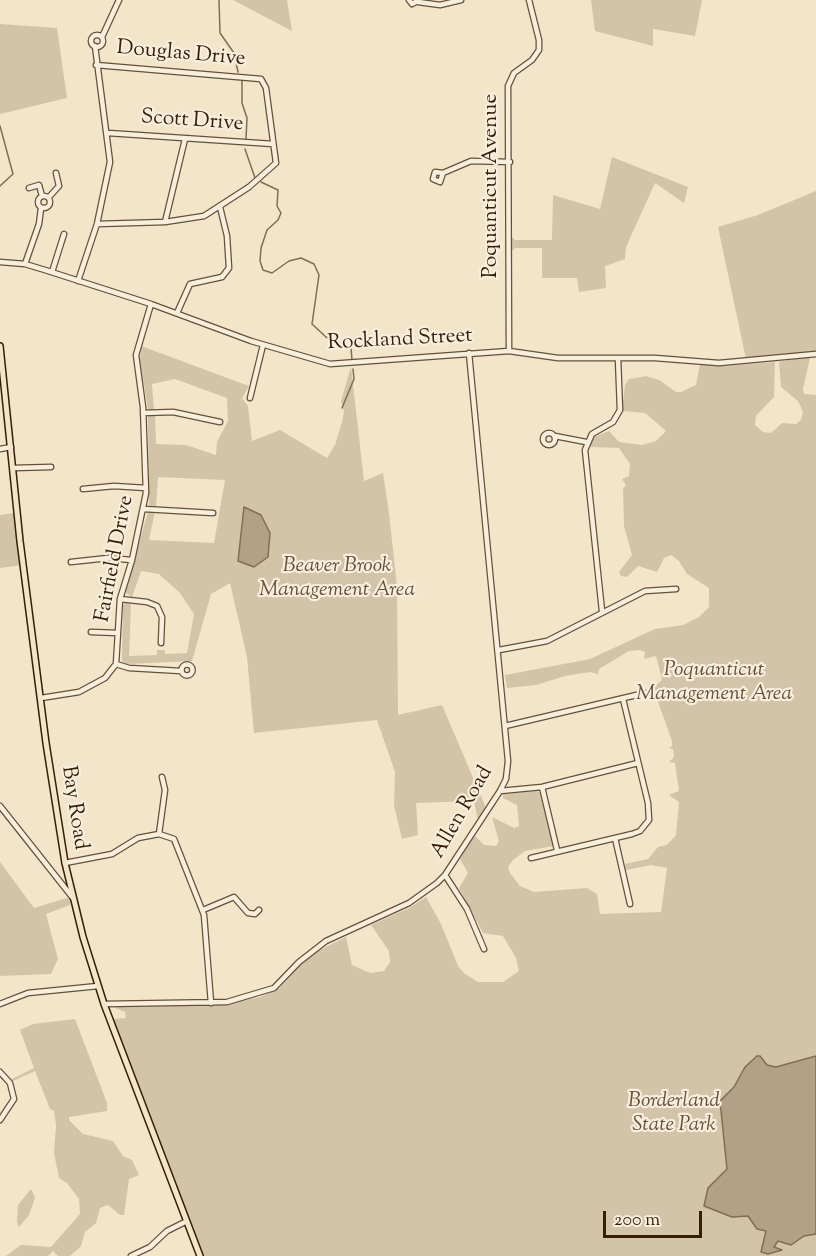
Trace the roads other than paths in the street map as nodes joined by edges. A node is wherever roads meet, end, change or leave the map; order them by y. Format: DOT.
graph roads {
  1 [pos="119,0"];
  2 [pos="408,0"];
  3 [pos="461,0"];
  4 [pos="529,0"];
  5 [pos="418,1"];
  6 [pos="102,37"];
  7 [pos="95,46"];
  8 [pos="96,65"];
  9 [pos="108,133"];
  10 [pos="185,139"];
  11 [pos="273,144"];
  12 [pos="510,162"];
  13 [pos="56,173"];
  14 [pos="443,173"];
  15 [pos="29,188"];
  16 [pos="42,196"];
  17 [pos="49,197"];
  18 [pos="220,207"];
  19 [pos="41,208"];
  20 [pos="165,222"];
  21 [pos="97,224"];
  22 [pos="64,234"];
  23 [pos="0,261"];
  24 [pos="25,264"];
  25 [pos="52,272"];
  26 [pos="78,281"];
  27 [pos="151,304"];
  28 [pos="177,313"];
  29 [pos="263,345"];
  30 [pos="0,346"];
  31 [pos="509,351"];
  32 [pos="469,353"];
  33 [pos="816,354"];
  34 [pos="618,358"];
  35 [pos="250,398"];
  36 [pos="143,413"];
  37 [pos="220,422"];
  38 [pos="555,436"];
  39 [pos="586,442"];
  40 [pos="11,447"];
  41 [pos="0,448"];
  42 [pos="51,467"];
  43 [pos="13,468"];
  44 [pos="146,488"];
  45 [pos="83,489"];
  46 [pos="144,509"];
  47 [pos="213,513"];
  48 [pos="132,560"];
  49 [pos="71,562"];
  50 [pos="676,589"];
  51 [pos="120,598"];
  52 [pos="602,611"];
  53 [pos="91,632"];
  54 [pos="118,633"];
  55 [pos="162,643"];
  56 [pos="499,650"];
  57 [pos="116,664"];
  58 [pos="181,671"];
  59 [pos="645,693"];
  60 [pos="41,698"];
  61 [pos="623,699"];
  62 [pos="505,726"];
  63 [pos="638,763"];
  64 [pos="162,777"];
  65 [pos="542,787"];
  66 [pos="500,791"];
  67 [pos="0,806"];
  68 [pos="159,834"];
  69 [pos="615,838"];
  70 [pos="557,850"];
  71 [pos="531,858"];
  72 [pos="65,863"];
  73 [pos="445,875"];
  74 [pos="74,900"];
  75 [pos="630,904"];
  76 [pos="203,910"];
  77 [pos="259,910"];
  78 [pos="484,949"];
  79 [pos="98,986"];
  80 [pos="211,1003"];
  81 [pos="0,1004"];
  82 [pos="104,1004"];
  83 [pos="0,1072"];
  84 [pos="0,1120"];
  85 [pos="185,1222"];
  86 [pos="131,1256"];
  87 [pos="200,1256"];
  1 -- 6 [label="street"];
  2 -- 5 [label="street"];
  3 -- 5 [label="street"];
  4 -- 12 [label="street, Poquanticut Avenue"];
  6 -- 7 [label="street"];
  6 -- 7 [label="street"];
  7 -- 8 [label="street"];
  8 -- 9 [label="street"];
  8 -- 11 [label="street, Douglas Drive"];
  9 -- 10 [label="street, Scott Drive"];
  9 -- 21 [label="street"];
  10 -- 11 [label="street, Scott Drive"];
  10 -- 20 [label="street"];
  11 -- 18 [label="street"];
  12 -- 14 [label="street"];
  12 -- 31 [label="street, Poquanticut Avenue"];
  13 -- 17 [label="street"];
  15 -- 16 [label="street"];
  16 -- 17 [label="street"];
  16 -- 19 [label="street"];
  17 -- 19 [label="street"];
  18 -- 20 [label="street"];
  18 -- 28 [label="street"];
  19 -- 24 [label="street"];
  20 -- 21 [label="street"];
  21 -- 26 [label="street"];
  22 -- 25 [label="street"];
  23 -- 24 [label="street, Rockland Street"];
  24 -- 25 [label="street, Rockland Street"];
  25 -- 26 [label="street, Rockland Street"];
  26 -- 27 [label="street, Rockland Street"];
  27 -- 28 [label="street, Rockland Street"];
  27 -- 36 [label="street, Fairfield Drive"];
  28 -- 29 [label="street, Rockland Street"];
  29 -- 32 [label="street, Rockland Street"];
  29 -- 35 [label="street"];
  30 -- 40 [label="main road, Bay Road"];
  31 -- 32 [label="street, Rockland Street"];
  31 -- 34 [label="street, Rockland Street"];
  32 -- 56 [label="street, Allen Road"];
  33 -- 34 [label="street, Rockland Street"];
  34 -- 39 [label="street"];
  36 -- 37 [label="street"];
  36 -- 44 [label="street, Fairfield Drive"];
  38 -- 39 [label="street"];
  39 -- 52 [label="street"];
  40 -- 41 [label="street"];
  40 -- 43 [label="main road, Bay Road"];
  42 -- 43 [label="street"];
  43 -- 60 [label="main road, Bay Road"];
  44 -- 45 [label="street"];
  44 -- 46 [label="street, Fairfield Drive"];
  46 -- 47 [label="street"];
  46 -- 48 [label="street, Fairfield Drive"];
  48 -- 49 [label="street"];
  48 -- 51 [label="street, Fairfield Drive"];
  50 -- 52 [label="street"];
  51 -- 54 [label="street, Fairfield Drive"];
  51 -- 55 [label="street"];
  52 -- 56 [label="street"];
  53 -- 54 [label="street"];
  54 -- 57 [label="street, Fairfield Drive"];
  56 -- 62 [label="street, Allen Road"];
  57 -- 58 [label="street"];
  57 -- 60 [label="street"];
  59 -- 61 [label="street"];
  60 -- 72 [label="main road, Bay Road"];
  61 -- 62 [label="street"];
  61 -- 63 [label="street"];
  62 -- 66 [label="street, Allen Road"];
  63 -- 65 [label="street"];
  63 -- 69 [label="street"];
  64 -- 68 [label="street"];
  65 -- 66 [label="street"];
  65 -- 70 [label="street"];
  66 -- 73 [label="street, Allen Road"];
  67 -- 74 [label="street"];
  68 -- 72 [label="street"];
  68 -- 76 [label="street"];
  69 -- 70 [label="street"];
  69 -- 75 [label="street"];
  70 -- 71 [label="street"];
  72 -- 74 [label="main road, Bay Road"];
  73 -- 78 [label="street"];
  73 -- 80 [label="street, Allen Road"];
  74 -- 79 [label="main road, Bay Road"];
  76 -- 77 [label="street"];
  76 -- 80 [label="street"];
  79 -- 81 [label="street"];
  79 -- 82 [label="main road, Bay Road"];
  80 -- 82 [label="street, Allen Road"];
  82 -- 85 [label="main road, Bay Road"];
  83 -- 84 [label="street"];
  85 -- 86 [label="street"];
  85 -- 87 [label="main road, Bay Road"];
}
